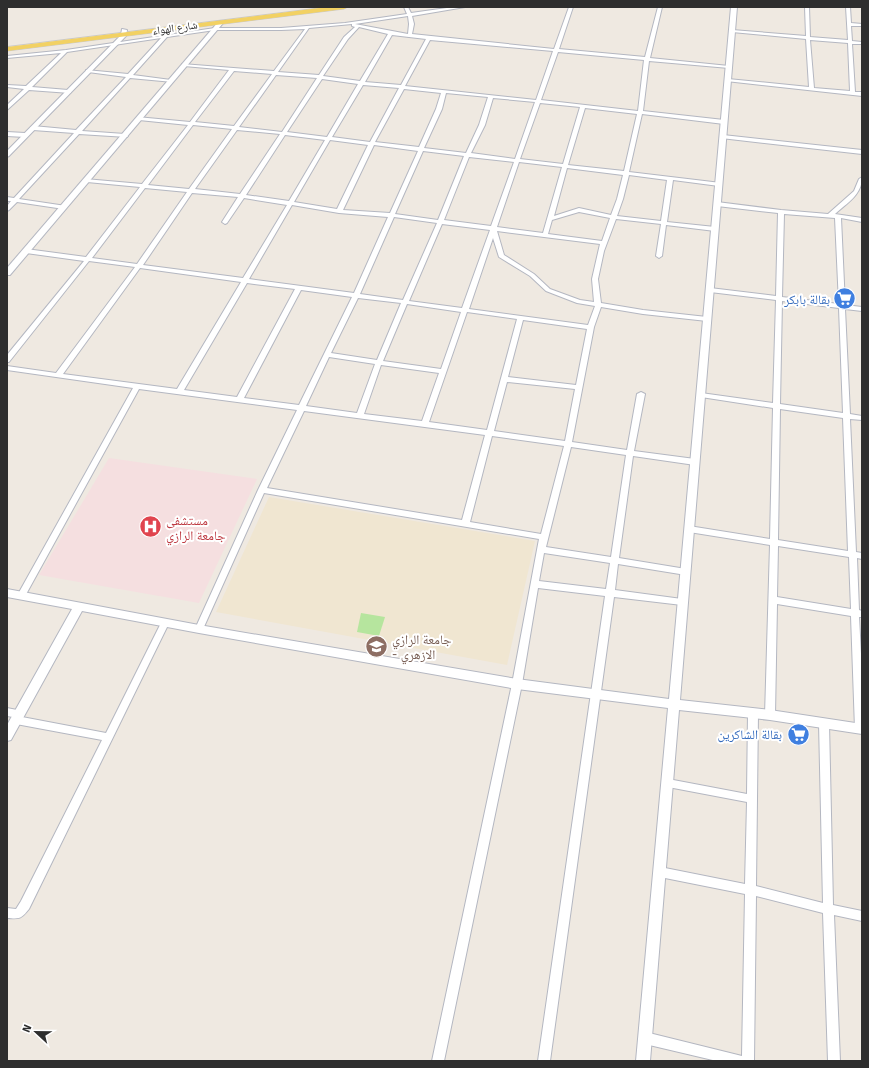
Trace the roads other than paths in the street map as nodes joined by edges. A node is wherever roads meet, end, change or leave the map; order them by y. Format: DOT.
graph roads {
  1 [pos="320,7"];
  2 [pos="344,7"];
  3 [pos="406,7"];
  4 [pos="463,7"];
  5 [pos="571,7"];
  6 [pos="660,7"];
  7 [pos="734,7"];
  8 [pos="807,7"];
  9 [pos="848,7"];
  10 [pos="410,14"];
  11 [pos="221,22"];
  12 [pos="345,24"];
  13 [pos="848,24"];
  14 [pos="862,25"];
  15 [pos="358,26"];
  16 [pos="308,27"];
  17 [pos="215,29"];
  18 [pos="732,31"];
  19 [pos="124,32"];
  20 [pos="391,33"];
  21 [pos="410,35"];
  22 [pos="165,37"];
  23 [pos="429,38"];
  24 [pos="808,38"];
  25 [pos="849,42"];
  26 [pos="862,43"];
  27 [pos="7,44"];
  28 [pos="115,44"];
  29 [pos="556,50"];
  30 [pos="66,52"];
  31 [pos="8,55"];
  32 [pos="646,59"];
  33 [pos="184,65"];
  34 [pos="729,68"];
  35 [pos="232,70"];
  36 [pos="88,71"];
  37 [pos="275,73"];
  38 [pos="130,75"];
  39 [pos="320,77"];
  40 [pos="728,80"];
  41 [pos="171,81"];
  42 [pos="361,83"];
  43 [pos="7,86"];
  44 [pos="404,87"];
  45 [pos="28,88"];
  46 [pos="812,89"];
  47 [pos="68,92"];
  48 [pos="444,92"];
  49 [pos="853,93"];
  50 [pos="862,94"];
  51 [pos="491,96"];
  52 [pos="539,101"];
  53 [pos="583,106"];
  54 [pos="7,108"];
  55 [pos="640,113"];
  56 [pos="139,118"];
  57 [pos="724,122"];
  58 [pos="191,123"];
  59 [pos="33,128"];
  60 [pos="236,128"];
  61 [pos="79,131"];
  62 [pos="283,133"];
  63 [pos="7,134"];
  64 [pos="25,136"];
  65 [pos="125,136"];
  66 [pos="723,137"];
  67 [pos="328,138"];
  68 [pos="372,144"];
  69 [pos="420,149"];
  70 [pos="862,152"];
  71 [pos="7,155"];
  72 [pos="467,156"];
  73 [pos="517,161"];
  74 [pos="566,167"];
  75 [pos="626,174"];
  76 [pos="862,178"];
  77 [pos="670,179"];
  78 [pos="86,180"];
  79 [pos="719,184"];
  80 [pos="143,186"];
  81 [pos="190,192"];
  82 [pos="242,196"];
  83 [pos="7,199"];
  84 [pos="15,200"];
  85 [pos="290,203"];
  86 [pos="717,204"];
  87 [pos="64,207"];
  88 [pos="7,209"];
  89 [pos="339,210"];
  90 [pos="781,212"];
  91 [pos="390,215"];
  92 [pos="829,216"];
  93 [pos="838,216"];
  94 [pos="613,217"];
  95 [pos="550,219"];
  96 [pos="862,220"];
  97 [pos="225,222"];
  98 [pos="439,222"];
  99 [pos="664,223"];
  100 [pos="494,228"];
  101 [pos="715,229"];
  102 [pos="545,235"];
  103 [pos="604,243"];
  104 [pos="26,251"];
  105 [pos="659,256"];
  106 [pos="88,259"];
  107 [pos="10,266"];
  108 [pos="139,266"];
  109 [pos="7,273"];
  110 [pos="245,280"];
  111 [pos="299,287"];
  112 [pos="710,290"];
  113 [pos="356,295"];
  114 [pos="779,298"];
  115 [pos="405,302"];
  116 [pos="598,306"];
  117 [pos="842,306"];
  118 [pos="862,309"];
  119 [pos="465,310"];
  120 [pos="521,317"];
  121 [pos="707,319"];
  122 [pos="591,327"];
  123 [pos="327,355"];
  124 [pos="7,360"];
  125 [pos="379,362"];
  126 [pos="7,368"];
  127 [pos="443,372"];
  128 [pos="59,374"];
  129 [pos="504,379"];
  130 [pos="137,386"];
  131 [pos="578,387"];
  132 [pos="179,392"];
  133 [pos="641,394"];
  134 [pos="701,395"];
  135 [pos="239,400"];
  136 [pos="777,406"];
  137 [pos="301,408"];
  138 [pos="360,415"];
  139 [pos="846,416"];
  140 [pos="862,418"];
  141 [pos="426,424"];
  142 [pos="491,433"];
  143 [pos="568,444"];
  144 [pos="630,452"];
  145 [pos="695,462"];
  146 [pos="262,490"];
  147 [pos="466,524"];
  148 [pos="689,528"];
  149 [pos="544,537"];
  150 [pos="774,542"];
  151 [pos="541,549"];
  152 [pos="853,555"];
  153 [pos="862,556"];
  154 [pos="615,561"];
  155 [pos="686,572"];
  156 [pos="536,584"];
  157 [pos="610,592"];
  158 [pos="8,594"];
  159 [pos="21,596"];
  160 [pos="772,600"];
  161 [pos="682,602"];
  162 [pos="79,606"];
  163 [pos="859,614"];
  164 [pos="165,623"];
  165 [pos="199,629"];
  166 [pos="517,684"];
  167 [pos="594,695"];
  168 [pos="674,703"];
  169 [pos="7,712"];
  170 [pos="753,713"];
  171 [pos="770,715"];
  172 [pos="18,717"];
  173 [pos="824,723"];
  174 [pos="861,729"];
  175 [pos="7,736"];
  176 [pos="108,737"];
  177 [pos="668,783"];
  178 [pos="752,799"];
  179 [pos="660,872"];
  180 [pos="751,890"];
  181 [pos="828,909"];
  182 [pos="7,913"];
  183 [pos="862,916"];
  184 [pos="645,1038"];
  185 [pos="438,1061"];
  186 [pos="544,1061"];
  187 [pos="644,1061"];
  188 [pos="741,1061"];
  189 [pos="748,1061"];
  190 [pos="834,1061"];
  1 -- 19 [label="main road, شارع الهواء"];
  2 -- 11 [label="main road, شارع الهواء"];
  3 -- 10 [label="street"];
  4 -- 10 [label="street"];
  5 -- 29 [label="street"];
  6 -- 32 [label="street"];
  7 -- 18 [label="street"];
  8 -- 24 [label="street"];
  9 -- 13 [label="street"];
  10 -- 12 [label="street"];
  10 -- 21 [label="street"];
  11 -- 17 [label="street"];
  11 -- 19 [label="main road, شارع الهواء"];
  12 -- 15 [label="street"];
  12 -- 16 [label="street"];
  13 -- 14 [label="street"];
  13 -- 25 [label="street"];
  15 -- 20 [label="street"];
  15 -- 39 [label="street"];
  16 -- 17 [label="street"];
  16 -- 37 [label="street"];
  17 -- 22 [label="street"];
  17 -- 33 [label="street"];
  18 -- 24 [label="street"];
  18 -- 34 [label="street"];
  19 -- 27 [label="main road, شارع الهواء"];
  19 -- 28 [label="street"];
  19 -- 31 [label="main road, شارع الهواء"];
  20 -- 21 [label="street"];
  20 -- 42 [label="street"];
  21 -- 23 [label="street"];
  22 -- 28 [label="street"];
  22 -- 38 [label="street"];
  23 -- 29 [label="street"];
  23 -- 44 [label="street"];
  24 -- 25 [label="street"];
  24 -- 46 [label="street"];
  25 -- 26 [label="street"];
  25 -- 49 [label="street"];
  28 -- 30 [label="street"];
  28 -- 36 [label="street"];
  29 -- 32 [label="street"];
  29 -- 52 [label="street"];
  30 -- 31 [label="street"];
  30 -- 45 [label="street"];
  32 -- 34 [label="street"];
  32 -- 55 [label="street"];
  33 -- 35 [label="street"];
  33 -- 41 [label="street"];
  34 -- 40 [label="street"];
  35 -- 37 [label="street"];
  35 -- 58 [label="street"];
  36 -- 38 [label="street"];
  36 -- 47 [label="street"];
  37 -- 39 [label="street"];
  37 -- 60 [label="street"];
  38 -- 41 [label="street"];
  38 -- 61 [label="street"];
  39 -- 42 [label="street"];
  39 -- 62 [label="street"];
  40 -- 46 [label="street"];
  40 -- 57 [label="street"];
  41 -- 56 [label="street"];
  42 -- 44 [label="street"];
  42 -- 67 [label="street"];
  43 -- 45 [label="street"];
  44 -- 48 [label="street"];
  44 -- 68 [label="street"];
  45 -- 47 [label="street"];
  45 -- 54 [label="street"];
  46 -- 49 [label="street"];
  47 -- 59 [label="street"];
  48 -- 51 [label="street"];
  48 -- 69 [label="street"];
  49 -- 50 [label="street"];
  51 -- 52 [label="street"];
  51 -- 72 [label="street"];
  52 -- 53 [label="street"];
  52 -- 73 [label="street"];
  53 -- 55 [label="street"];
  53 -- 74 [label="street"];
  55 -- 57 [label="street"];
  55 -- 75 [label="street"];
  56 -- 58 [label="street"];
  56 -- 65 [label="street"];
  57 -- 66 [label="street"];
  58 -- 60 [label="street"];
  58 -- 80 [label="street"];
  59 -- 61 [label="street"];
  59 -- 64 [label="street"];
  60 -- 62 [label="street"];
  60 -- 81 [label="street"];
  61 -- 65 [label="street"];
  61 -- 84 [label="street"];
  62 -- 67 [label="street"];
  62 -- 82 [label="street"];
  63 -- 64 [label="street"];
  64 -- 71 [label="street"];
  65 -- 78 [label="street"];
  66 -- 70 [label="street"];
  66 -- 79 [label="street"];
  67 -- 68 [label="street"];
  67 -- 85 [label="street"];
  68 -- 69 [label="street"];
  68 -- 89 [label="street"];
  69 -- 72 [label="street"];
  69 -- 91 [label="street"];
  72 -- 73 [label="street"];
  72 -- 98 [label="street"];
  73 -- 74 [label="street"];
  73 -- 100 [label="street"];
  74 -- 75 [label="street"];
  74 -- 95 [label="street"];
  75 -- 77 [label="street"];
  75 -- 94 [label="street"];
  76 -- 92 [label="street"];
  77 -- 79 [label="street"];
  77 -- 99 [label="street"];
  78 -- 80 [label="street"];
  78 -- 87 [label="street"];
  79 -- 86 [label="street"];
  80 -- 81 [label="street"];
  80 -- 106 [label="street"];
  81 -- 82 [label="street"];
  81 -- 108 [label="street"];
  82 -- 85 [label="street"];
  82 -- 97 [label="street"];
  83 -- 84 [label="street"];
  84 -- 87 [label="street"];
  84 -- 88 [label="street"];
  85 -- 89 [label="street"];
  85 -- 110 [label="street"];
  86 -- 90 [label="street"];
  86 -- 101 [label="street"];
  87 -- 104 [label="street"];
  89 -- 91 [label="street"];
  90 -- 92 [label="street"];
  90 -- 114 [label="street"];
  91 -- 98 [label="street"];
  91 -- 113 [label="street"];
  92 -- 93 [label="street"];
  93 -- 96 [label="street"];
  93 -- 117 [label="street"];
  94 -- 95 [label="street"];
  94 -- 99 [label="street"];
  94 -- 103 [label="street"];
  95 -- 102 [label="street"];
  98 -- 100 [label="street"];
  98 -- 115 [label="street"];
  99 -- 101 [label="street"];
  99 -- 105 [label="street"];
  100 -- 102 [label="street"];
  100 -- 116 [label="street"];
  100 -- 119 [label="street"];
  101 -- 112 [label="street"];
  102 -- 103 [label="street"];
  103 -- 116 [label="street"];
  104 -- 106 [label="street"];
  104 -- 107 [label="street"];
  106 -- 108 [label="street"];
  106 -- 124 [label="street"];
  107 -- 109 [label="street"];
  108 -- 110 [label="street"];
  108 -- 128 [label="street"];
  110 -- 111 [label="street"];
  110 -- 132 [label="street"];
  111 -- 113 [label="street"];
  111 -- 135 [label="street"];
  112 -- 114 [label="street"];
  112 -- 121 [label="street"];
  113 -- 115 [label="street"];
  113 -- 123 [label="street"];
  114 -- 117 [label="street"];
  114 -- 136 [label="street"];
  115 -- 119 [label="street"];
  115 -- 125 [label="street"];
  116 -- 121 [label="street"];
  116 -- 122 [label="street"];
  117 -- 118 [label="street"];
  117 -- 139 [label="street"];
  119 -- 120 [label="street"];
  119 -- 127 [label="street"];
  120 -- 122 [label="street"];
  120 -- 129 [label="street"];
  121 -- 134 [label="street"];
  122 -- 131 [label="street"];
  123 -- 125 [label="street"];
  123 -- 137 [label="street"];
  125 -- 127 [label="street"];
  125 -- 138 [label="street"];
  126 -- 128 [label="street"];
  127 -- 141 [label="street"];
  128 -- 130 [label="street"];
  129 -- 131 [label="street"];
  129 -- 142 [label="street"];
  130 -- 132 [label="street"];
  130 -- 159 [label="street"];
  131 -- 143 [label="street"];
  132 -- 135 [label="street"];
  133 -- 144 [label="street"];
  134 -- 136 [label="street"];
  134 -- 145 [label="street"];
  135 -- 137 [label="street"];
  136 -- 139 [label="street"];
  136 -- 150 [label="street"];
  137 -- 138 [label="street"];
  137 -- 146 [label="street"];
  138 -- 141 [label="street"];
  139 -- 140 [label="street"];
  139 -- 152 [label="street"];
  141 -- 142 [label="street"];
  142 -- 143 [label="street"];
  142 -- 147 [label="street"];
  143 -- 144 [label="street"];
  143 -- 149 [label="street"];
  144 -- 145 [label="street"];
  144 -- 154 [label="street"];
  145 -- 148 [label="street"];
  146 -- 147 [label="street"];
  146 -- 165 [label="street"];
  147 -- 149 [label="street"];
  148 -- 150 [label="street"];
  148 -- 155 [label="street"];
  149 -- 151 [label="street"];
  150 -- 152 [label="street"];
  150 -- 160 [label="street"];
  151 -- 154 [label="street"];
  151 -- 156 [label="street"];
  152 -- 153 [label="street"];
  152 -- 163 [label="street"];
  154 -- 155 [label="street"];
  154 -- 157 [label="street"];
  155 -- 161 [label="street"];
  156 -- 157 [label="street"];
  156 -- 166 [label="street"];
  157 -- 161 [label="street"];
  157 -- 167 [label="street"];
  158 -- 159 [label="street"];
  159 -- 162 [label="street"];
  160 -- 163 [label="street"];
  160 -- 171 [label="street"];
  161 -- 168 [label="street"];
  162 -- 164 [label="street"];
  162 -- 172 [label="street"];
  163 -- 174 [label="street"];
  164 -- 165 [label="street"];
  164 -- 176 [label="street"];
  165 -- 166 [label="street"];
  166 -- 167 [label="street"];
  166 -- 185 [label="street"];
  167 -- 168 [label="street"];
  167 -- 186 [label="street"];
  168 -- 170 [label="street"];
  168 -- 177 [label="street"];
  169 -- 172 [label="street"];
  170 -- 171 [label="street"];
  170 -- 178 [label="street"];
  171 -- 173 [label="street"];
  172 -- 175 [label="street"];
  172 -- 176 [label="street"];
  173 -- 174 [label="street"];
  173 -- 181 [label="street"];
  176 -- 182 [label="street"];
  177 -- 178 [label="street"];
  177 -- 179 [label="street"];
  178 -- 180 [label="street"];
  179 -- 180 [label="street"];
  179 -- 184 [label="street"];
  180 -- 181 [label="street"];
  180 -- 189 [label="street"];
  181 -- 183 [label="street"];
  181 -- 190 [label="street"];
  184 -- 187 [label="street"];
  184 -- 188 [label="street"];
}
